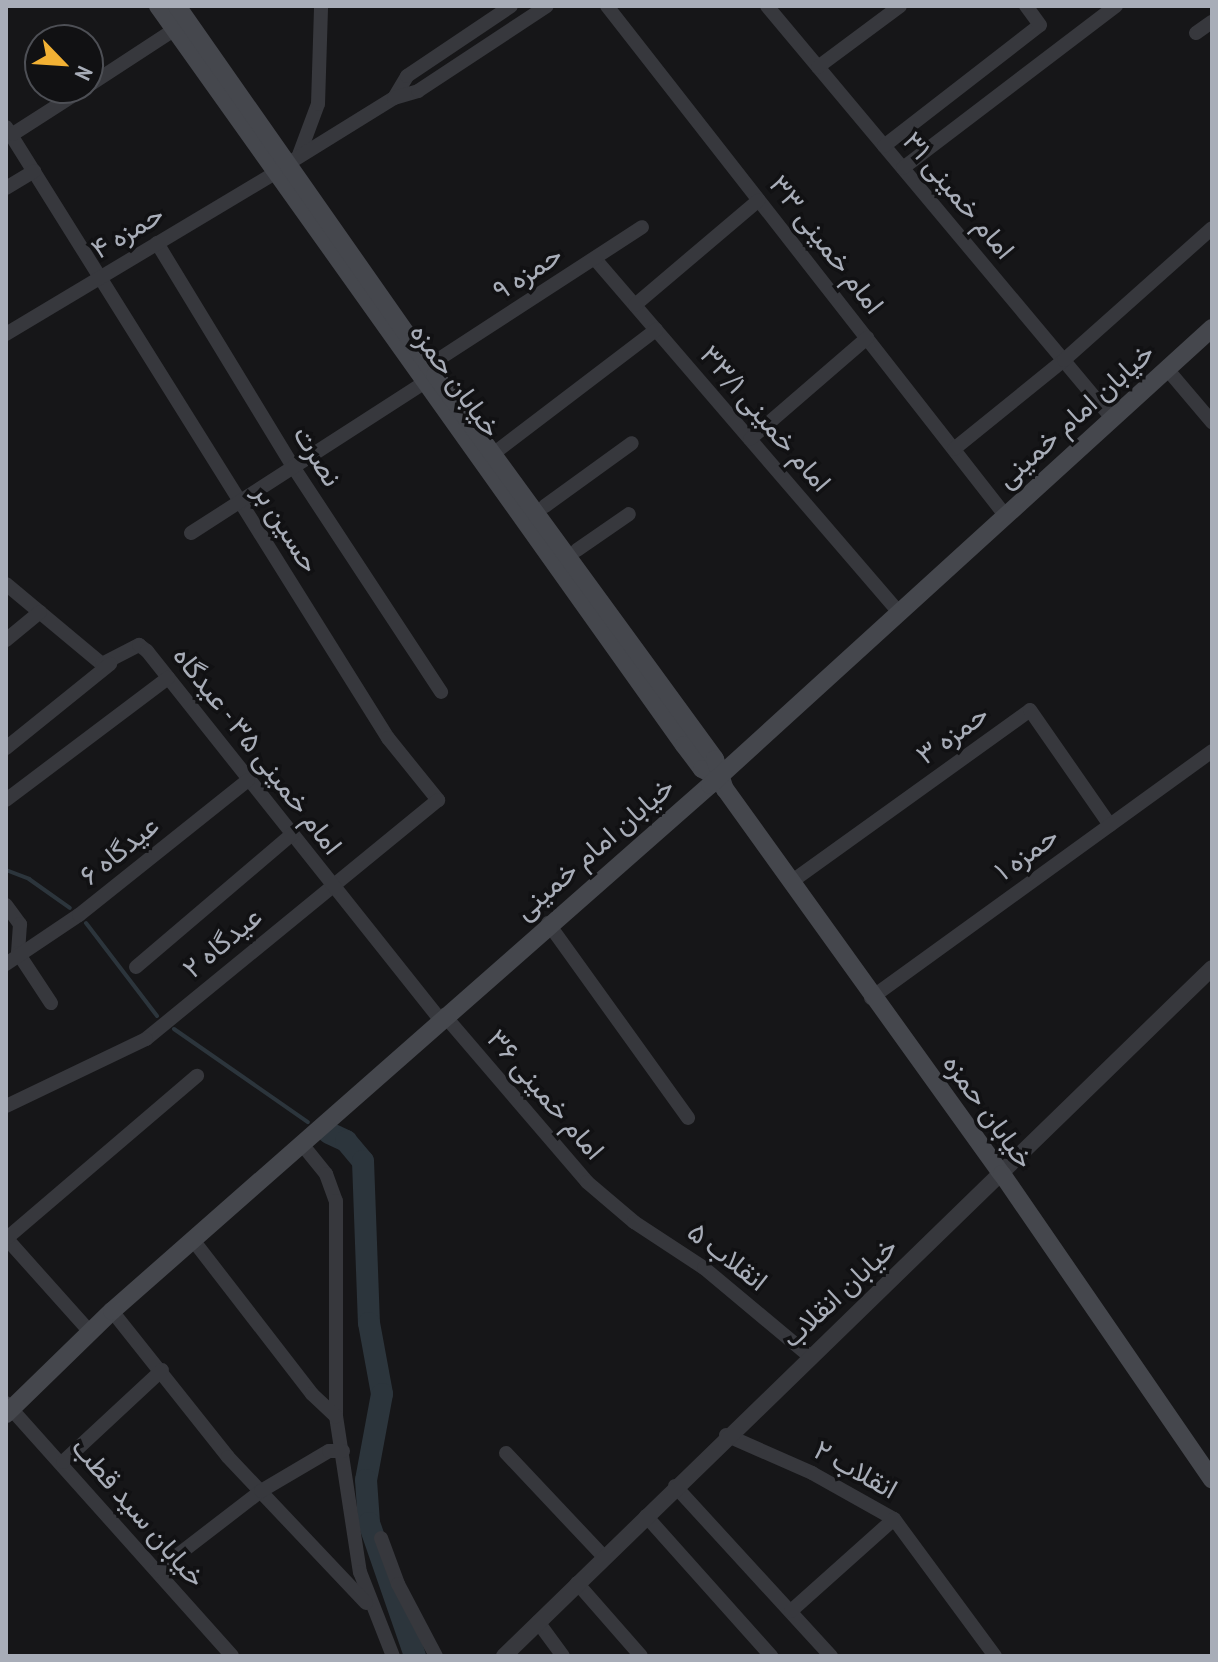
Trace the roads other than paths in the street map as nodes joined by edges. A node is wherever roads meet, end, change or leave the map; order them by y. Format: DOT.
graph roads {
  1 [pos="158,6"];
  2 [pos="177,6"];
  3 [pos="321,6"];
  4 [pos="511,6"];
  5 [pos="547,6"];
  6 [pos="607,6"];
  7 [pos="767,6"];
  8 [pos="900,6"];
  9 [pos="1026,6"];
  10 [pos="1116,6"];
  11 [pos="1212,22"];
  12 [pos="175,29"];
  13 [pos="1196,33"];
  14 [pos="818,67"];
  15 [pos="104,75"];
  16 [pos="394,98"];
  17 [pos="57,104"];
  18 [pos="10,131"];
  19 [pos="884,146"];
  20 [pos="288,164"];
  21 [pos="903,168"];
  22 [pos="34,171"];
  23 [pos="6,188"];
  24 [pos="759,200"];
  25 [pos="642,227"];
  26 [pos="1212,228"];
  27 [pos="157,243"];
  28 [pos="595,259"];
  29 [pos="100,278"];
  30 [pos="635,305"];
  31 [pos="1212,328"];
  32 [pos="656,330"];
  33 [pos="6,334"];
  34 [pos="867,338"];
  35 [pos="1064,360"];
  36 [pos="1167,369"];
  37 [pos="432,372"];
  38 [pos="1111,417"];
  39 [pos="1212,422"];
  40 [pos="750,439"];
  41 [pos="632,443"];
  42 [pos="954,449"];
  43 [pos="493,454"];
  44 [pos="294,468"];
  45 [pos="241,503"];
  46 [pos="545,506"];
  47 [pos="629,514"];
  48 [pos="1005,515"];
  49 [pos="191,533"];
  50 [pos="577,550"];
  51 [pos="6,584"];
  52 [pos="897,610"];
  53 [pos="40,612"];
  54 [pos="6,640"];
  55 [pos="110,664"];
  56 [pos="168,678"];
  57 [pos="441,692"];
  58 [pos="6,748"];
  59 [pos="1212,751"];
  60 [pos="718,778"];
  61 [pos="248,780"];
  62 [pos="6,800"];
  63 [pos="438,800"];
  64 [pos="1110,825"];
  65 [pos="291,835"];
  66 [pos="791,882"];
  67 [pos="331,886"];
  68 [pos="6,905"];
  69 [pos="548,923"];
  70 [pos="18,953"];
  71 [pos="6,964"];
  72 [pos="136,967"];
  73 [pos="1212,968"];
  74 [pos="871,998"];
  75 [pos="51,1003"];
  76 [pos="442,1017"];
  77 [pos="197,1076"];
  78 [pos="6,1106"];
  79 [pos="688,1118"];
  80 [pos="301,1143"];
  81 [pos="1002,1174"];
  82 [pos="611,1204"];
  83 [pos="6,1238"];
  84 [pos="193,1240"];
  85 [pos="112,1311"];
  86 [pos="90,1332"];
  87 [pos="808,1355"];
  88 [pos="162,1370"];
  89 [pos="7,1408"];
  90 [pos="336,1416"];
  91 [pos="726,1435"];
  92 [pos="343,1451"];
  93 [pos="506,1453"];
  94 [pos="63,1462"];
  95 [pos="1212,1480"];
  96 [pos="675,1486"];
  97 [pos="261,1491"];
  98 [pos="646,1516"];
  99 [pos="894,1519"];
  100 [pos="381,1538"];
  101 [pos="604,1557"];
  102 [pos="157,1571"];
  103 [pos="577,1583"];
  104 [pos="371,1608"];
  105 [pos="791,1611"];
  106 [pos="538,1622"];
  107 [pos="232,1656"];
  108 [pos="393,1656"];
  109 [pos="436,1656"];
  110 [pos="504,1656"];
  111 [pos="563,1656"];
  112 [pos="641,1656"];
  113 [pos="771,1656"];
  114 [pos="831,1656"];
  115 [pos="995,1656"];
  1 -- 12 [label="main road, خیابان حمزه"];
  2 -- 20 [label="main road, خیابان حمزه"];
  3 -- 20 [label="street"];
  4 -- 16 [label="street"];
  5 -- 16 [label="street"];
  6 -- 24 [label="street, امام خمینی ۳۳"];
  7 -- 14 [label="street, امام خمینی ۳۱"];
  8 -- 14 [label="street"];
  9 -- 19 [label="street"];
  10 -- 21 [label="street"];
  11 -- 13 [label="street"];
  12 -- 15 [label="street"];
  12 -- 20 [label="main road, خیابان حمزه"];
  14 -- 19 [label="street, امام خمینی ۳۱"];
  16 -- 20 [label="street, حمزه ۴"];
  17 -- 18 [label="street"];
  18 -- 22 [label="street, حسین بر"];
  19 -- 21 [label="street, امام خمینی ۳۱"];
  20 -- 27 [label="street, حمزه ۴"];
  20 -- 37 [label="main road, خیابان حمزه"];
  21 -- 35 [label="street, امام خمینی ۳۱"];
  22 -- 23 [label="street"];
  22 -- 29 [label="street, حسین بر"];
  24 -- 30 [label="street"];
  24 -- 34 [label="street, امام خمینی ۳۳"];
  25 -- 28 [label="street, حمزه ۹"];
  26 -- 35 [label="street"];
  27 -- 29 [label="street, حمزه ۴"];
  27 -- 44 [label="street, نصرت"];
  28 -- 30 [label="street, امام خمینی ۳۳/۱"];
  28 -- 37 [label="street, حمزه ۹"];
  29 -- 33 [label="street, حمزه ۴"];
  29 -- 45 [label="street, حسین بر"];
  30 -- 32 [label="street, امام خمینی ۳۳/۱"];
  31 -- 36 [label="main road, خیابان امام خمینی"];
  32 -- 40 [label="street, امام خمینی ۳۳/۱"];
  32 -- 43 [label="street"];
  34 -- 40 [label="street"];
  34 -- 42 [label="street, امام خمینی ۳۳"];
  35 -- 38 [label="street, امام خمینی ۳۱"];
  35 -- 42 [label="street"];
  36 -- 38 [label="main road, خیابان امام خمینی"];
  36 -- 39 [label="street"];
  37 -- 43 [label="main road, خیابان حمزه"];
  37 -- 44 [label="street, حمزه ۹"];
  37 -- 60 [label="main road, خیابان حمزه"];
  38 -- 48 [label="main road, خیابان امام خمینی"];
  40 -- 52 [label="street, امام خمینی ۳۳/۱"];
  41 -- 46 [label="street"];
  42 -- 48 [label="street, امام خمینی ۳۳"];
  43 -- 60 [label="main road, خیابان حمزه"];
  44 -- 45 [label="street, حمزه ۹"];
  44 -- 57 [label="street, نصرت"];
  45 -- 49 [label="street, حمزه ۹"];
  45 -- 63 [label="street, حسین بر"];
  47 -- 50 [label="street"];
  48 -- 52 [label="main road, خیابان امام خمینی"];
  51 -- 53 [label="street"];
  52 -- 60 [label="main road, خیابان امام خمینی"];
  53 -- 54 [label="street"];
  53 -- 55 [label="street"];
  55 -- 56 [label="street, امام خمینی ۳۵ - عیدگاه"];
  55 -- 58 [label="street"];
  56 -- 61 [label="street, امام خمینی ۳۵ - عیدگاه"];
  56 -- 62 [label="street"];
  59 -- 64 [label="street, حمزه ۱"];
  60 -- 66 [label="main road, خیابان حمزه"];
  60 -- 69 [label="main road, خیابان امام خمینی"];
  61 -- 65 [label="street, امام خمینی ۳۵ - عیدگاه"];
  61 -- 70 [label="street, عیدگاه ۶"];
  63 -- 67 [label="street, عیدگاه ۲"];
  64 -- 66 [label="street, حمزه ۳"];
  64 -- 74 [label="street, حمزه ۱"];
  65 -- 67 [label="street, امام خمینی ۳۵ - عیدگاه"];
  65 -- 72 [label="street"];
  66 -- 74 [label="main road, خیابان حمزه"];
  67 -- 76 [label="street, امام خمینی ۳۵ - عیدگاه"];
  67 -- 78 [label="street, عیدگاه ۲"];
  68 -- 70 [label="street"];
  69 -- 76 [label="main road, خیابان امام خمینی"];
  69 -- 79 [label="street"];
  70 -- 71 [label="street, عیدگاه ۶"];
  70 -- 75 [label="street"];
  73 -- 81 [label="street, خیابان انقلاب"];
  74 -- 81 [label="main road, خیابان حمزه"];
  76 -- 80 [label="main road, خیابان امام خمینی"];
  76 -- 82 [label="street, امام خمینی ۳۶"];
  77 -- 83 [label="street"];
  80 -- 84 [label="main road, خیابان امام خمینی"];
  80 -- 90 [label="street"];
  81 -- 87 [label="street, خیابان انقلاب"];
  81 -- 95 [label="main road, خیابان حمزه"];
  82 -- 87 [label="street, انقلاب ۵"];
  83 -- 86 [label="street"];
  84 -- 85 [label="main road, خیابان امام خمینی"];
  84 -- 90 [label="street"];
  85 -- 86 [label="main road, خیابان امام خمینی"];
  85 -- 88 [label="street"];
  86 -- 89 [label="main road, خیابان امام خمینی"];
  87 -- 91 [label="street, خیابان انقلاب"];
  88 -- 94 [label="street"];
  88 -- 97 [label="street"];
  89 -- 94 [label="street, خیابان سید قطب"];
  90 -- 92 [label="street"];
  91 -- 96 [label="street, خیابان انقلاب"];
  91 -- 99 [label="street, انقلاب ۲"];
  92 -- 97 [label="street"];
  92 -- 104 [label="street"];
  93 -- 101 [label="street"];
  94 -- 102 [label="street, خیابان سید قطب"];
  96 -- 98 [label="street, خیابان انقلاب"];
  96 -- 105 [label="street"];
  97 -- 102 [label="street"];
  97 -- 104 [label="street"];
  98 -- 101 [label="street, خیابان انقلاب"];
  98 -- 113 [label="street"];
  99 -- 105 [label="street"];
  99 -- 115 [label="street, انقلاب ۲"];
  100 -- 109 [label="street"];
  101 -- 103 [label="street, خیابان انقلاب"];
  102 -- 107 [label="street, خیابان سید قطب"];
  103 -- 106 [label="street, خیابان انقلاب"];
  103 -- 112 [label="street"];
  104 -- 108 [label="street"];
  105 -- 114 [label="street"];
  106 -- 110 [label="street, خیابان انقلاب"];
  106 -- 111 [label="street"];
}
